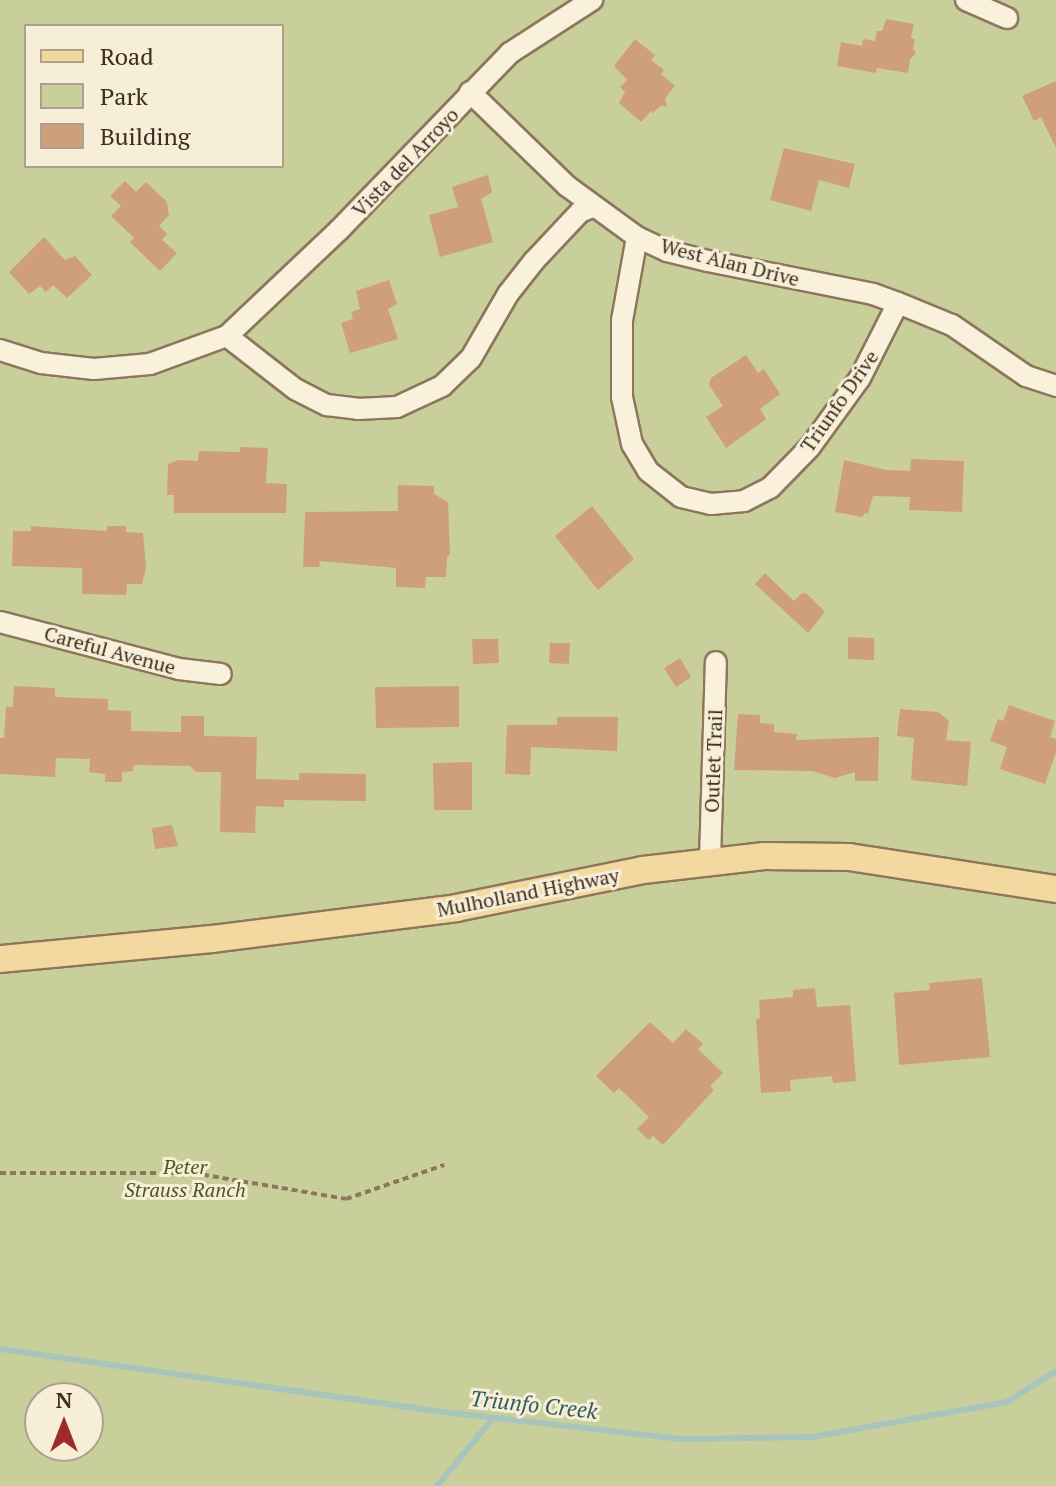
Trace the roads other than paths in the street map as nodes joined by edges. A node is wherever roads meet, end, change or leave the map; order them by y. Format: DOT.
graph roads {
  1 [pos="592,0"];
  2 [pos="966,0"];
  3 [pos="1007,18"];
  4 [pos="470,92"];
  5 [pos="592,207"];
  6 [pos="637,237"];
  7 [pos="898,303"];
  8 [pos="227,336"];
  9 [pos="0,350"];
  10 [pos="1056,386"];
  11 [pos="0,622"];
  12 [pos="716,662"];
  13 [pos="221,674"];
  14 [pos="710,860"];
  15 [pos="1056,889"];
  16 [pos="0,959"];
  1 -- 4 [label="street, Vista del Arroyo"];
  2 -- 3 [label="street"];
  4 -- 5 [label="street, West Alan Drive"];
  4 -- 8 [label="street, Vista del Arroyo"];
  5 -- 6 [label="street, West Alan Drive"];
  5 -- 8 [label="street"];
  6 -- 7 [label="street, West Alan Drive"];
  6 -- 7 [label="street, Triunfo Drive"];
  7 -- 10 [label="street"];
  8 -- 9 [label="street"];
  11 -- 13 [label="street, Careful Avenue"];
  12 -- 14 [label="street, Outlet Trail"];
  14 -- 15 [label="main road, Mulholland Highway"];
  14 -- 16 [label="main road, Mulholland Highway"];
}
